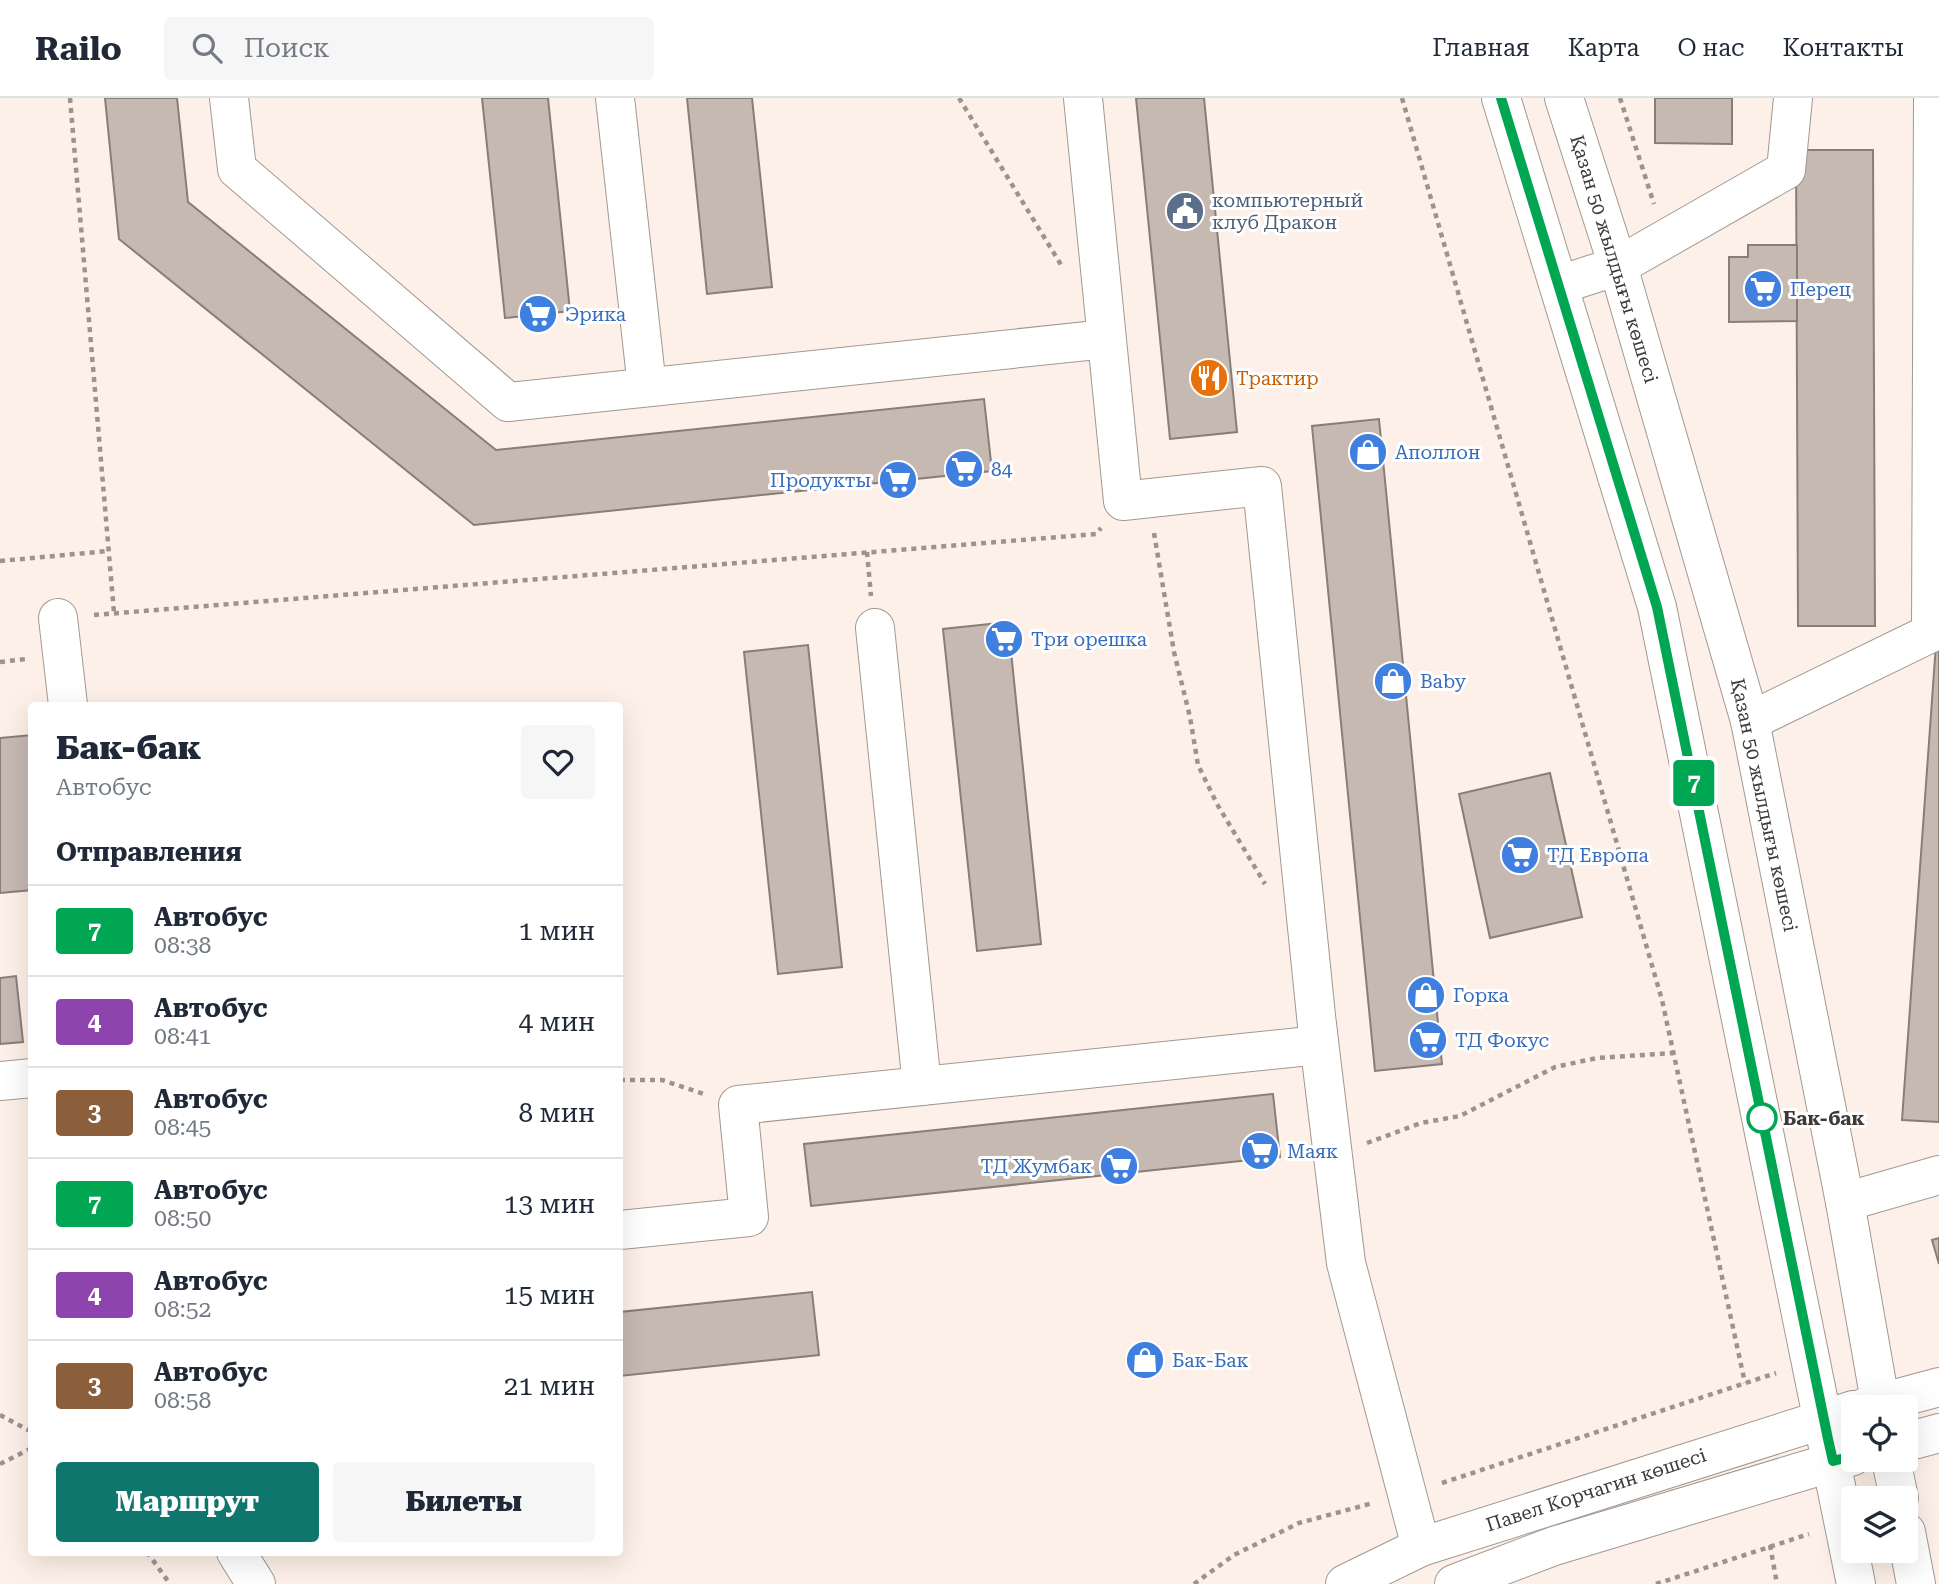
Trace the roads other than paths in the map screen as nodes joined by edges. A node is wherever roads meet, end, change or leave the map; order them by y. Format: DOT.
graph roads {
  1 [pos="229,98"];
  2 [pos="615,98"];
  3 [pos="1083,98"];
  4 [pos="1501,98"];
  5 [pos="1564,98"];
  6 [pos="1793,98"];
  7 [pos="1933,98"];
  8 [pos="1936,254"];
  9 [pos="1618,266"];
  10 [pos="1559,285"];
  11 [pos="1106,339"];
  12 [pos="647,387"];
  13 [pos="1936,528"];
  14 [pos="58,618"];
  15 [pos="875,628"];
  16 [pos="68,702"];
  17 [pos="1750,721"];
  18 [pos="1317,1026"];
  19 [pos="28,1078"];
  20 [pos="0,1081"];
  21 [pos="922,1086"];
  22 [pos="1939,1175"];
  23 [pos="1844,1202"];
  24 [pos="623,1230"];
  25 [pos="1939,1387"];
  26 [pos="1846,1395"];
  27 [pos="1859,1395"];
  28 [pos="1910,1395"];
  29 [pos="1841,1415"];
  30 [pos="1939,1433"];
  31 [pos="1918,1439"];
  32 [pos="1841,1460"];
  33 [pos="1843,1472"];
  34 [pos="1541,1506"];
  35 [pos="1554,1546"];
  36 [pos="1421,1547"];
  37 [pos="238,1556"];
  38 [pos="1912,1563"];
  39 [pos="256,1584"];
  40 [pos="1345,1584"];
  41 [pos="1454,1584"];
  42 [pos="1856,1584"];
  43 [pos="1916,1584"];
  1 -- 12 [label="street"];
  2 -- 12 [label="street"];
  3 -- 11 [label="street"];
  4 -- 10 [label="street, Қазан 50 жылдығы көшесі"];
  5 -- 9 [label="street, Қазан 50 жылдығы көшесі"];
  6 -- 9 [label="street"];
  7 -- 8 [label="street"];
  8 -- 13 [label="street"];
  9 -- 10 [label="street"];
  9 -- 17 [label="street, Қазан 50 жылдығы көшесі"];
  10 -- 26 [label="street, Қазан 50 жылдығы көшесі"];
  11 -- 12 [label="street"];
  11 -- 18 [label="street"];
  13 -- 17 [label="street"];
  14 -- 16 [label="street"];
  15 -- 21 [label="street"];
  17 -- 23 [label="street, Қазан 50 жылдығы көшесі"];
  18 -- 21 [label="street"];
  18 -- 36 [label="street"];
  19 -- 20 [label="street"];
  21 -- 24 [label="street"];
  22 -- 23 [label="street"];
  23 -- 27 [label="street, Қазан 50 жылдығы көшесі"];
  25 -- 28 [label="street, Павел Корчагин көшесі"];
  29 -- 34 [label="street, Павел Корчагин көшесі"];
  30 -- 31 [label="street"];
  32 -- 35 [label="street"];
  33 -- 42 [label="street, Қазан 50 жылдығы көшесі"];
  34 -- 35 [label="street"];
  34 -- 36 [label="street, Павел Корчагин көшесі"];
  35 -- 41 [label="street"];
  36 -- 40 [label="street, Павел Корчагин көшесі"];
  37 -- 39 [label="street"];
  38 -- 43 [label="street"];
}
